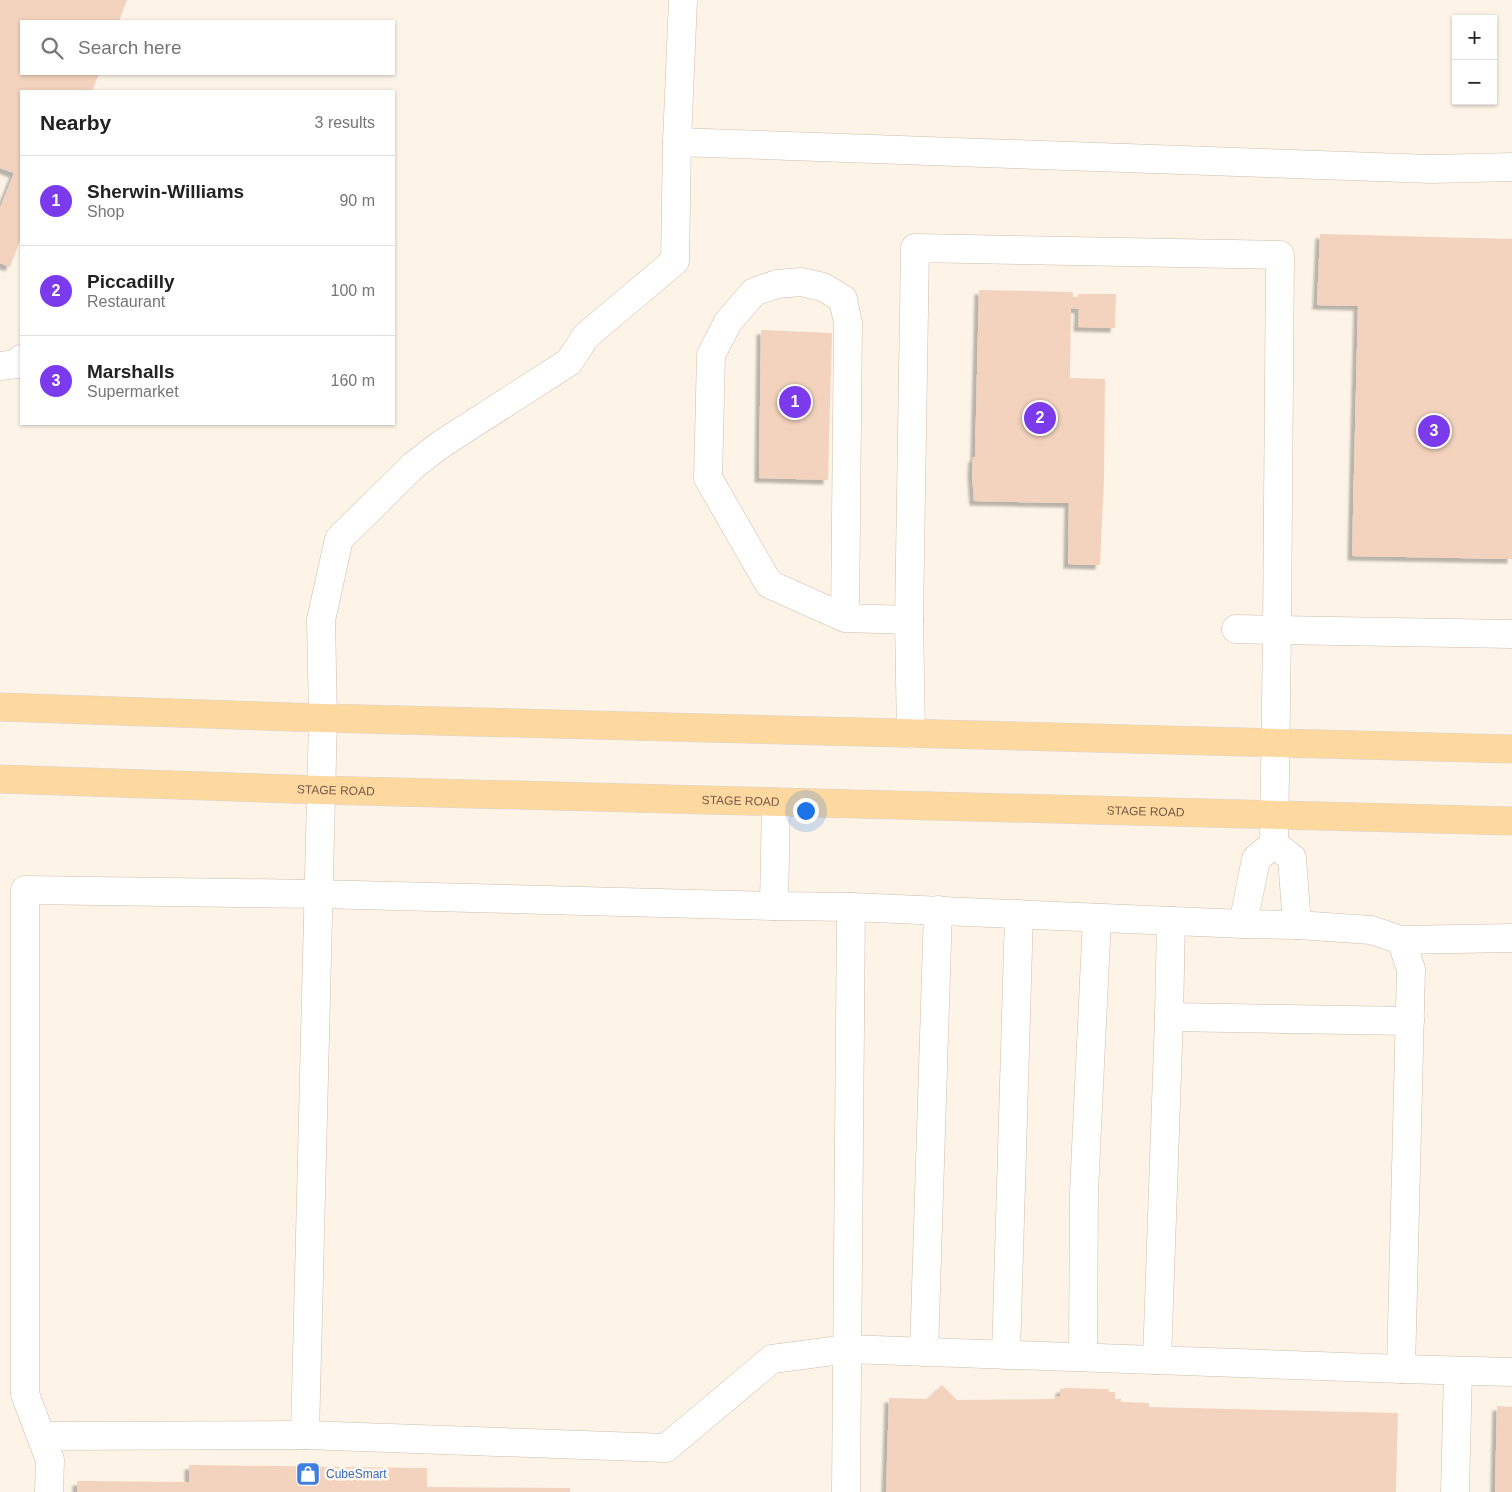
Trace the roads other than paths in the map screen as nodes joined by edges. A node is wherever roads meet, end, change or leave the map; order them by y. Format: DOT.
graph roads {
  1 [pos="683,0"];
  2 [pos="677,142"];
  3 [pos="1512,166"];
  4 [pos="20,360"];
  5 [pos="0,366"];
  6 [pos="845,618"];
  7 [pos="909,620"];
  8 [pos="1236,629"];
  9 [pos="1277,630"];
  10 [pos="1512,634"];
  11 [pos="0,707"];
  12 [pos="323,718"];
  13 [pos="911,734"];
  14 [pos="1276,743"];
  15 [pos="1512,749"];
  16 [pos="0,779"];
  17 [pos="321,790"];
  18 [pos="776,802"];
  19 [pos="1275,815"];
  20 [pos="1512,821"];
  21 [pos="1274,844"];
  22 [pos="318,894"];
  23 [pos="774,906"];
  24 [pos="850,906"];
  25 [pos="938,910"];
  26 [pos="1019,914"];
  27 [pos="1097,918"];
  28 [pos="1171,921"];
  29 [pos="1243,924"];
  30 [pos="1297,926"];
  31 [pos="1512,938"];
  32 [pos="1401,940"];
  33 [pos="1169,1017"];
  34 [pos="1410,1021"];
  35 [pos="848,1349"];
  36 [pos="924,1352"];
  37 [pos="1006,1355"];
  38 [pos="1083,1357"];
  39 [pos="1157,1360"];
  40 [pos="1401,1369"];
  41 [pos="1458,1370"];
  42 [pos="1512,1372"];
  43 [pos="306,1435"];
  44 [pos="42,1436"];
  45 [pos="49,1492"];
  46 [pos="846,1492"];
  47 [pos="1455,1492"];
  1 -- 2 [label="lane"];
  2 -- 3 [label="lane"];
  2 -- 12 [label="lane"];
  4 -- 5 [label="lane"];
  6 -- 6 [label="lane"];
  6 -- 7 [label="lane"];
  7 -- 9 [label="lane"];
  7 -- 13 [label="lane"];
  8 -- 9 [label="lane"];
  9 -- 10 [label="lane"];
  9 -- 14 [label="lane"];
  11 -- 12 [label="main road"];
  12 -- 13 [label="main road"];
  12 -- 17 [label="lane"];
  13 -- 14 [label="main road"];
  14 -- 15 [label="main road"];
  14 -- 19 [label="lane"];
  16 -- 17 [label="main road, STAGE ROAD"];
  17 -- 18 [label="main road, STAGE ROAD"];
  17 -- 22 [label="lane"];
  18 -- 19 [label="main road, STAGE ROAD"];
  18 -- 23 [label="lane"];
  19 -- 20 [label="main road, STAGE ROAD"];
  19 -- 21 [label="lane"];
  21 -- 29 [label="lane"];
  21 -- 30 [label="lane"];
  22 -- 23 [label="lane"];
  22 -- 43 [label="lane"];
  22 -- 44 [label="lane"];
  23 -- 24 [label="lane"];
  24 -- 25 [label="lane"];
  24 -- 35 [label="lane"];
  25 -- 26 [label="lane"];
  25 -- 36 [label="lane"];
  26 -- 27 [label="lane"];
  26 -- 37 [label="lane"];
  27 -- 28 [label="lane"];
  27 -- 38 [label="lane"];
  28 -- 29 [label="lane"];
  28 -- 33 [label="lane"];
  29 -- 30 [label="lane"];
  30 -- 32 [label="lane"];
  31 -- 32 [label="lane"];
  32 -- 34 [label="lane"];
  33 -- 34 [label="lane"];
  33 -- 39 [label="lane"];
  34 -- 40 [label="lane"];
  35 -- 36 [label="lane"];
  35 -- 43 [label="lane"];
  35 -- 46 [label="lane"];
  36 -- 37 [label="lane"];
  37 -- 38 [label="lane"];
  38 -- 39 [label="lane"];
  39 -- 40 [label="lane"];
  40 -- 41 [label="lane"];
  41 -- 42 [label="lane"];
  41 -- 47 [label="lane"];
  43 -- 44 [label="lane"];
  44 -- 45 [label="lane"];
}
